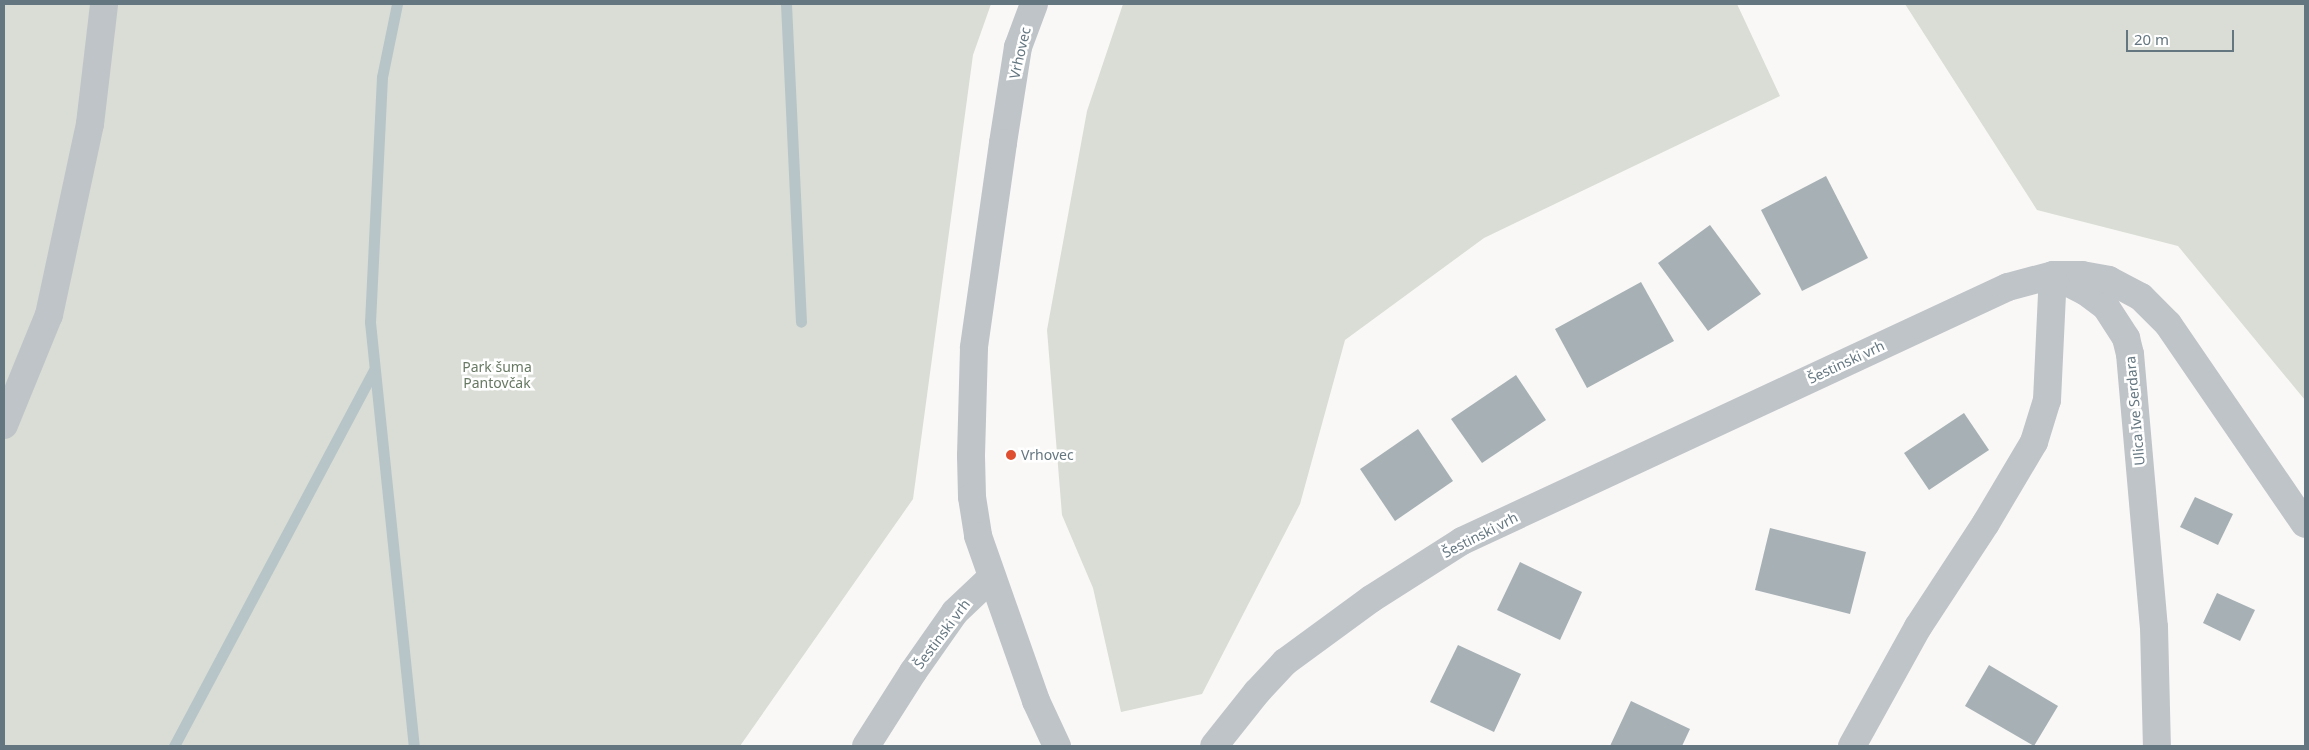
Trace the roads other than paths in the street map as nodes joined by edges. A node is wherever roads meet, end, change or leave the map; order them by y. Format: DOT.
graph roads {
  1 [pos="104,4"];
  2 [pos="1034,4"];
  3 [pos="2053,275"];
  4 [pos="4,425"];
  5 [pos="2305,524"];
  6 [pos="991,578"];
  7 [pos="866,746"];
  8 [pos="1057,746"];
  9 [pos="1214,746"];
  10 [pos="1852,746"];
  11 [pos="2157,746"];
  1 -- 4 [label="street"];
  2 -- 6 [label="street, Vrhovec"];
  3 -- 5 [label="street"];
  3 -- 9 [label="street, Šestinski vrh"];
  3 -- 10 [label="street"];
  3 -- 11 [label="street, Ulica Ive Serdara"];
  6 -- 7 [label="street, Šestinski vrh"];
  6 -- 8 [label="street"];
}
